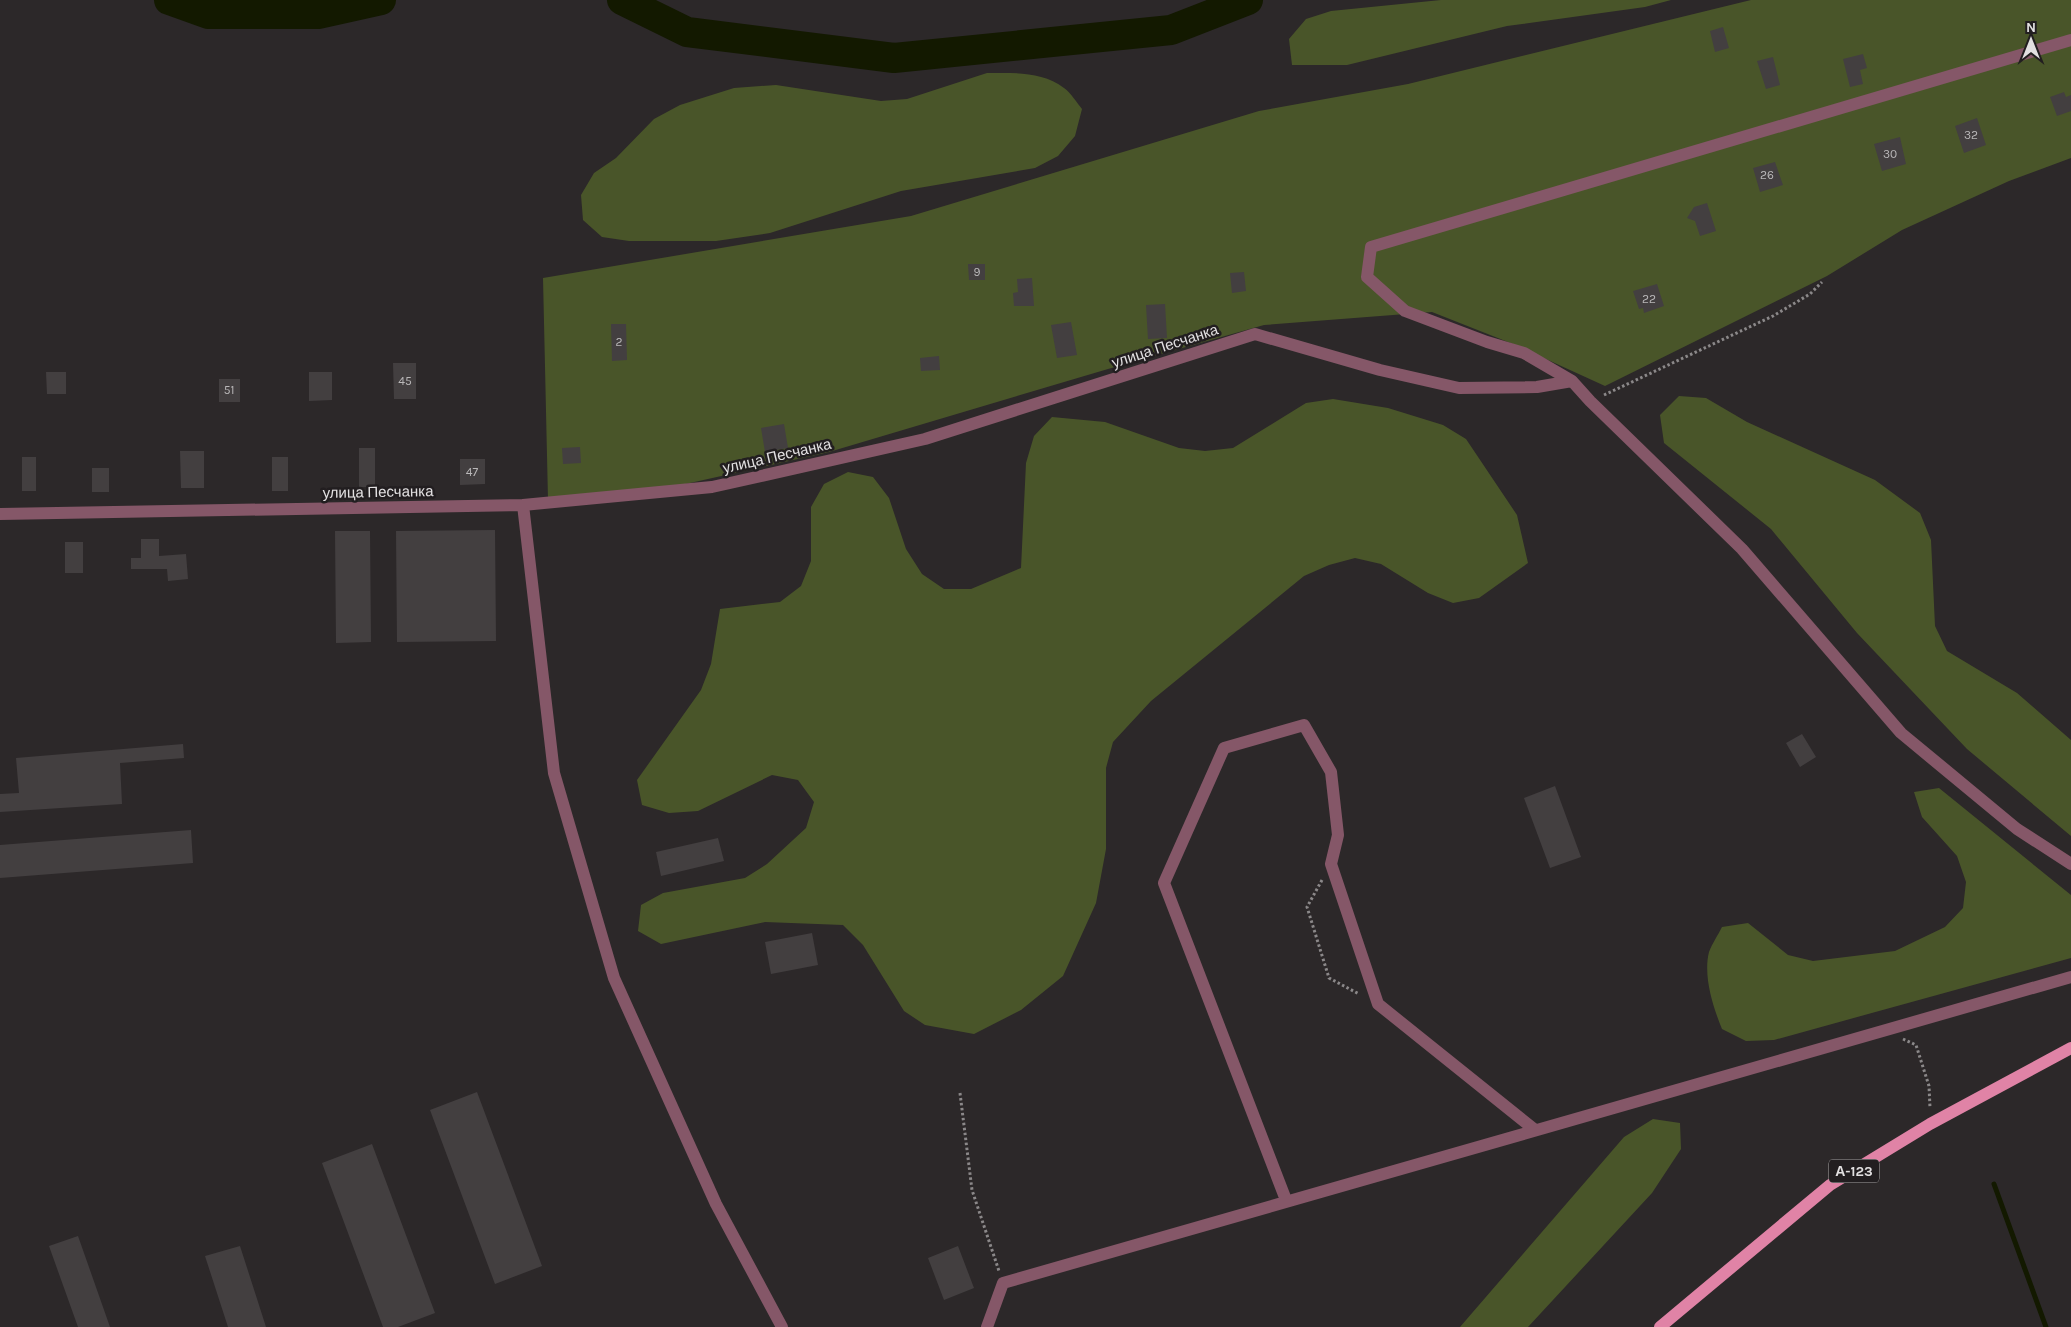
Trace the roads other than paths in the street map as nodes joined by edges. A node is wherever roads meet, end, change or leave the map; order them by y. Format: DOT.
graph roads {
  1 [pos="2071,40"];
  2 [pos="1572,381"];
  3 [pos="523,505"];
  4 [pos="0,514"];
  5 [pos="2071,864"];
  6 [pos="2071,977"];
  7 [pos="2071,1048"];
  8 [pos="1535,1130"];
  9 [pos="1286,1200"];
  10 [pos="782,1327"];
  11 [pos="987,1327"];
  12 [pos="1660,1327"];
  1 -- 2 [label="street"];
  2 -- 3 [label="street, улица Песчанка"];
  2 -- 5 [label="street"];
  3 -- 4 [label="street, улица Песчанка"];
  3 -- 10 [label="street"];
  6 -- 8 [label="street"];
  7 -- 12 [label="main road, А-123"];
  8 -- 9 [label="street"];
  8 -- 9 [label="street"];
  9 -- 11 [label="street"];
}
